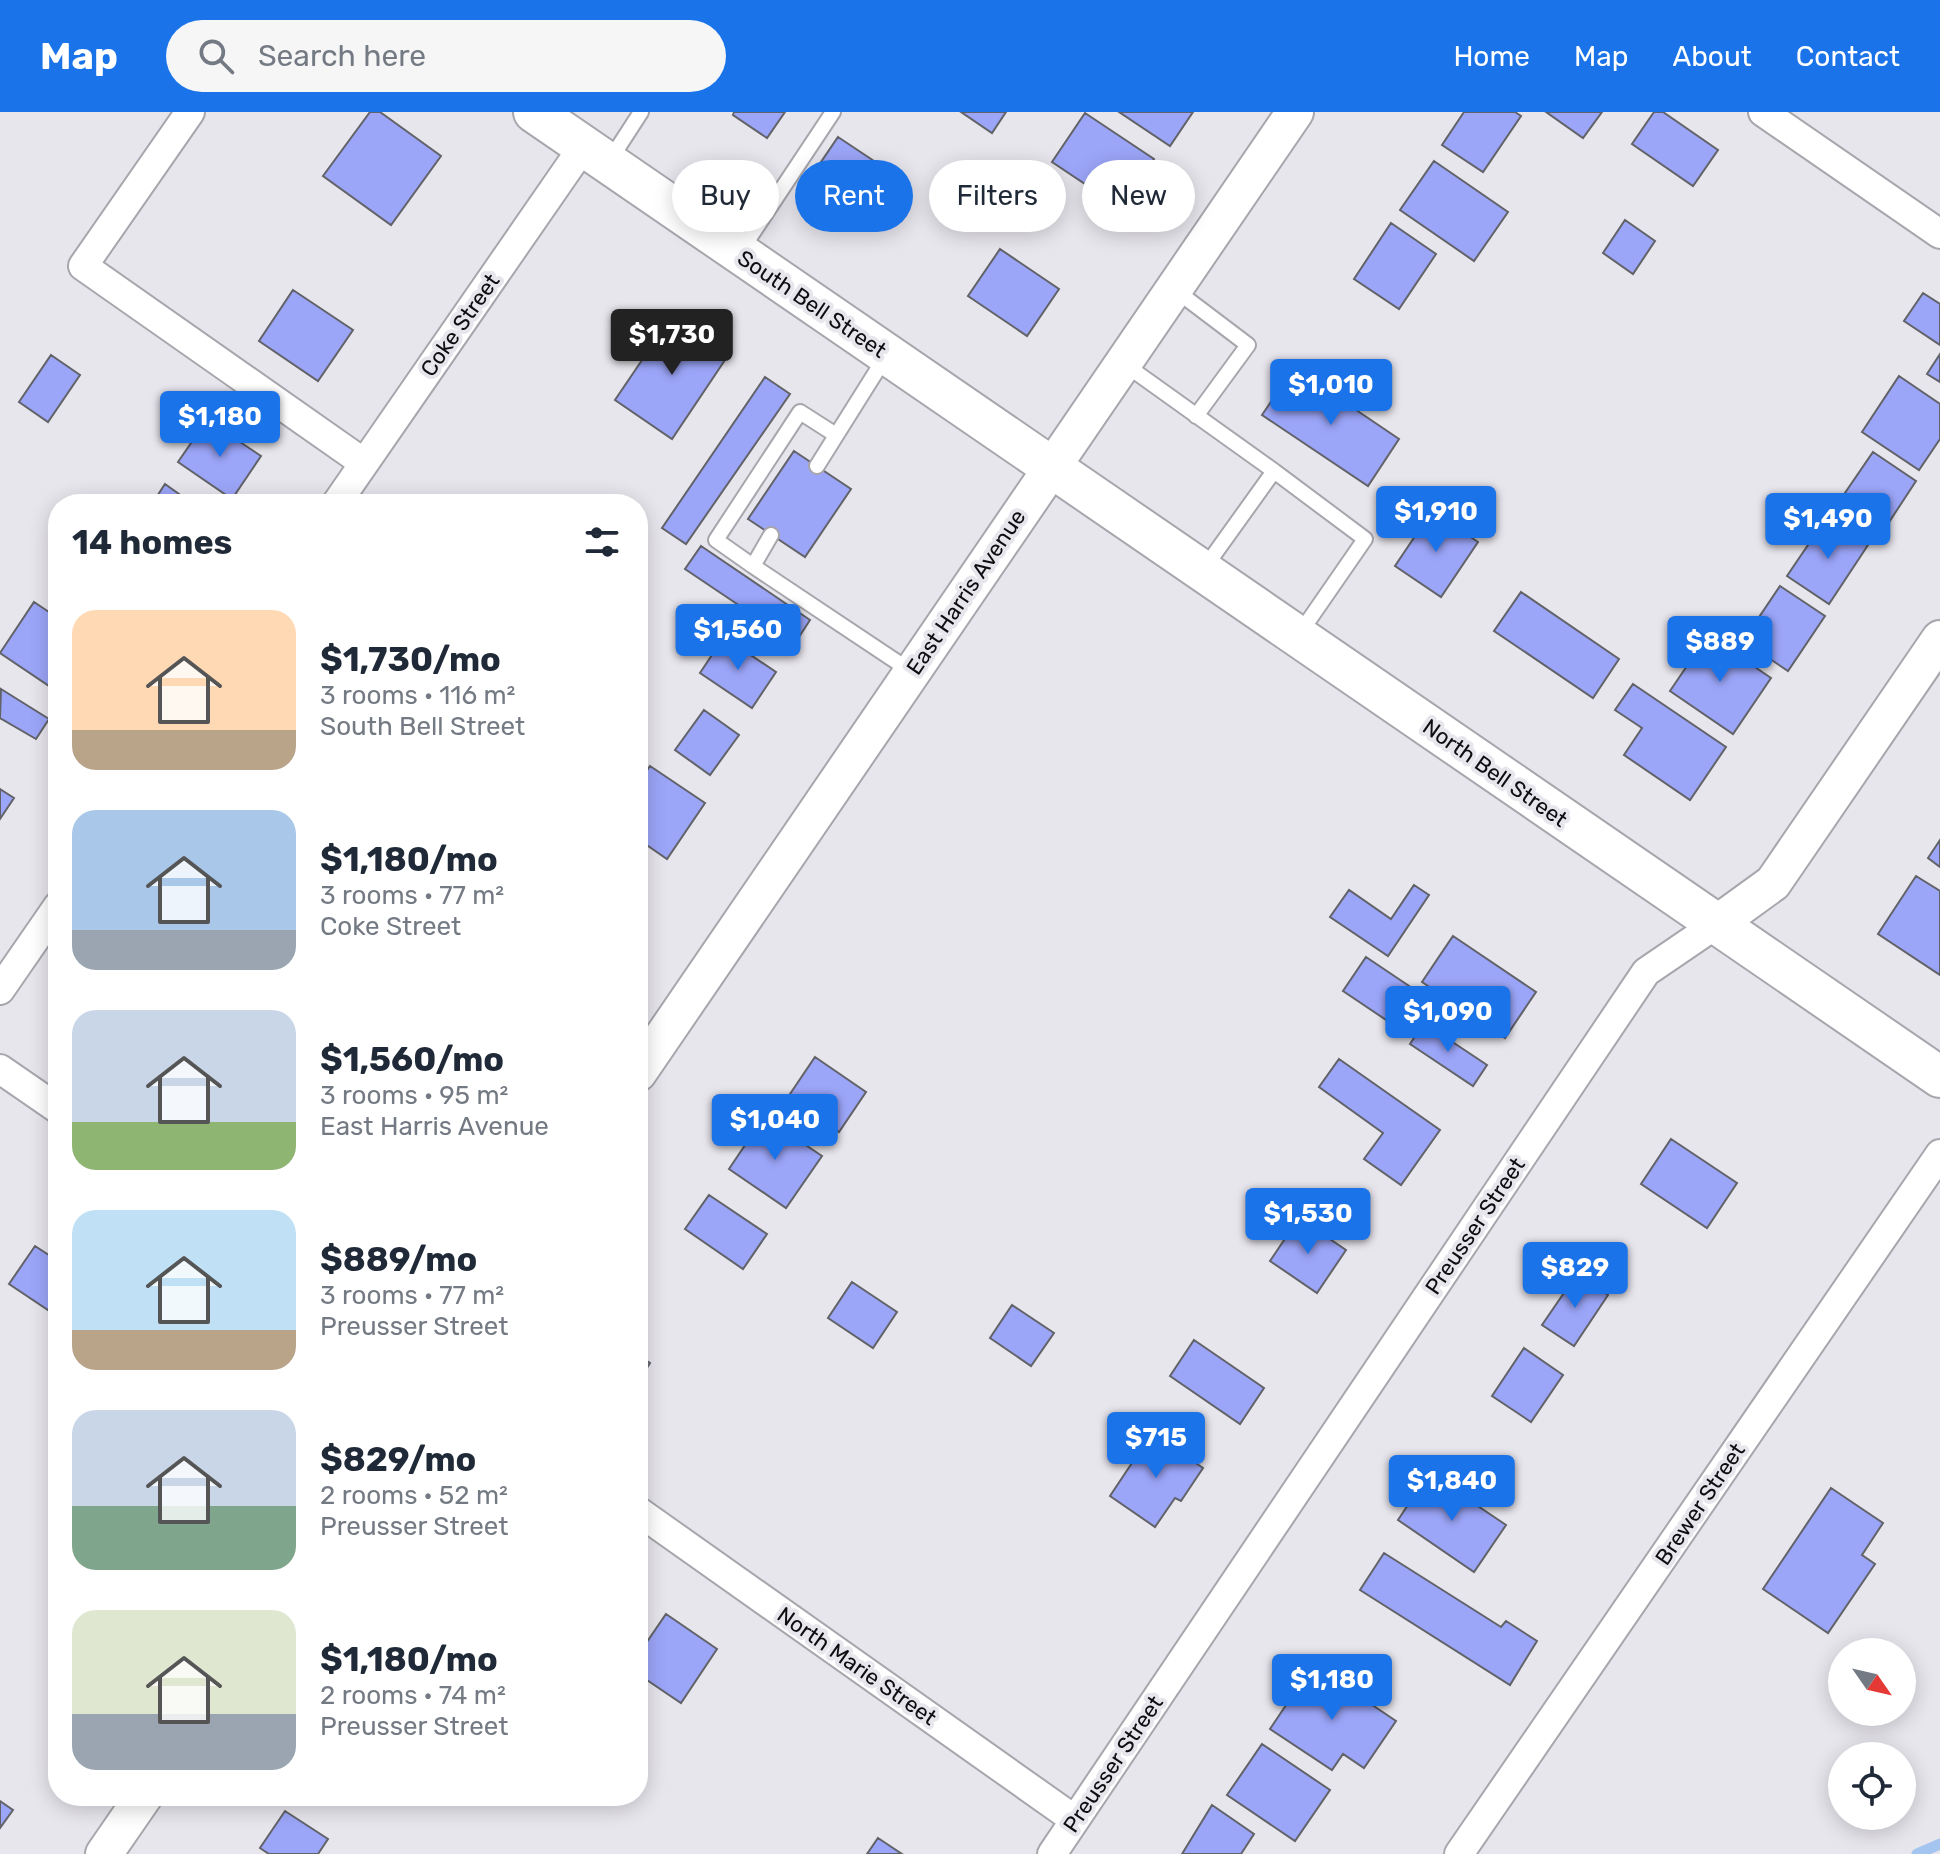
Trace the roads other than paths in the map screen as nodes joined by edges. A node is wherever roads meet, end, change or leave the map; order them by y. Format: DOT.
graph roads {
  1 [pos="190,112"];
  2 [pos="534,112"];
  3 [pos="641,112"];
  4 [pos="833,112"];
  5 [pos="1295,112"];
  6 [pos="1763,112"];
  7 [pos="595,155"];
  8 [pos="1940,234"];
  9 [pos="739,254"];
  10 [pos="1174,289"];
  11 [pos="887,356"];
  12 [pos="1123,363"];
  13 [pos="1196,416"];
  14 [pos="836,435"];
  15 [pos="364,463"];
  16 [pos="817,466"];
  17 [pos="1051,468"];
  18 [pos="1274,471"];
  19 [pos="343,494"];
  20 [pos="771,535"];
  21 [pos="753,566"];
  22 [pos="1201,572"];
  23 [pos="1297,637"];
  24 [pos="1940,639"];
  25 [pos="912,672"];
  26 [pos="48,920"];
  27 [pos="1715,925"];
  28 [pos="0,990"];
  29 [pos="648,1058"];
  30 [pos="0,1069"];
  31 [pos="1940,1077"];
  32 [pos="48,1102"];
  33 [pos="1940,1154"];
  34 [pos="648,1518"];
  35 [pos="137,1806"];
  36 [pos="1075,1820"];
  37 [pos="104,1854"];
  38 [pos="1052,1854"];
  39 [pos="1459,1854"];
  1 -- 15 [label="street"];
  2 -- 7 [label="main road, South Bell Street"];
  3 -- 7 [label="lane"];
  4 -- 9 [label="lane"];
  5 -- 10 [label="street, East Harris Avenue"];
  6 -- 8 [label="street"];
  7 -- 9 [label="main road, South Bell Street"];
  7 -- 15 [label="street, Coke Street"];
  9 -- 11 [label="main road, South Bell Street"];
  10 -- 12 [label="street, East Harris Avenue"];
  10 -- 13 [label="lane"];
  11 -- 14 [label="lane"];
  11 -- 17 [label="main road, South Bell Street"];
  12 -- 13 [label="lane"];
  12 -- 17 [label="street, East Harris Avenue"];
  13 -- 18 [label="lane"];
  14 -- 16 [label="lane"];
  14 -- 21 [label="lane"];
  15 -- 19 [label="street, Coke Street"];
  17 -- 22 [label="main road, North Bell Street"];
  17 -- 25 [label="street, East Harris Avenue"];
  18 -- 22 [label="lane"];
  18 -- 23 [label="lane"];
  20 -- 21 [label="lane"];
  21 -- 25 [label="lane"];
  22 -- 23 [label="main road, North Bell Street"];
  23 -- 27 [label="main road, North Bell Street"];
  24 -- 27 [label="street, Preusser Street"];
  25 -- 29 [label="street, East Harris Avenue"];
  26 -- 28 [label="street"];
  27 -- 31 [label="main road, North Bell Street"];
  27 -- 36 [label="street, Preusser Street"];
  30 -- 32 [label="street"];
  33 -- 39 [label="street, Brewer Street"];
  34 -- 36 [label="street, North Marie Street"];
  35 -- 37 [label="street"];
  36 -- 38 [label="street, Preusser Street"];
}
